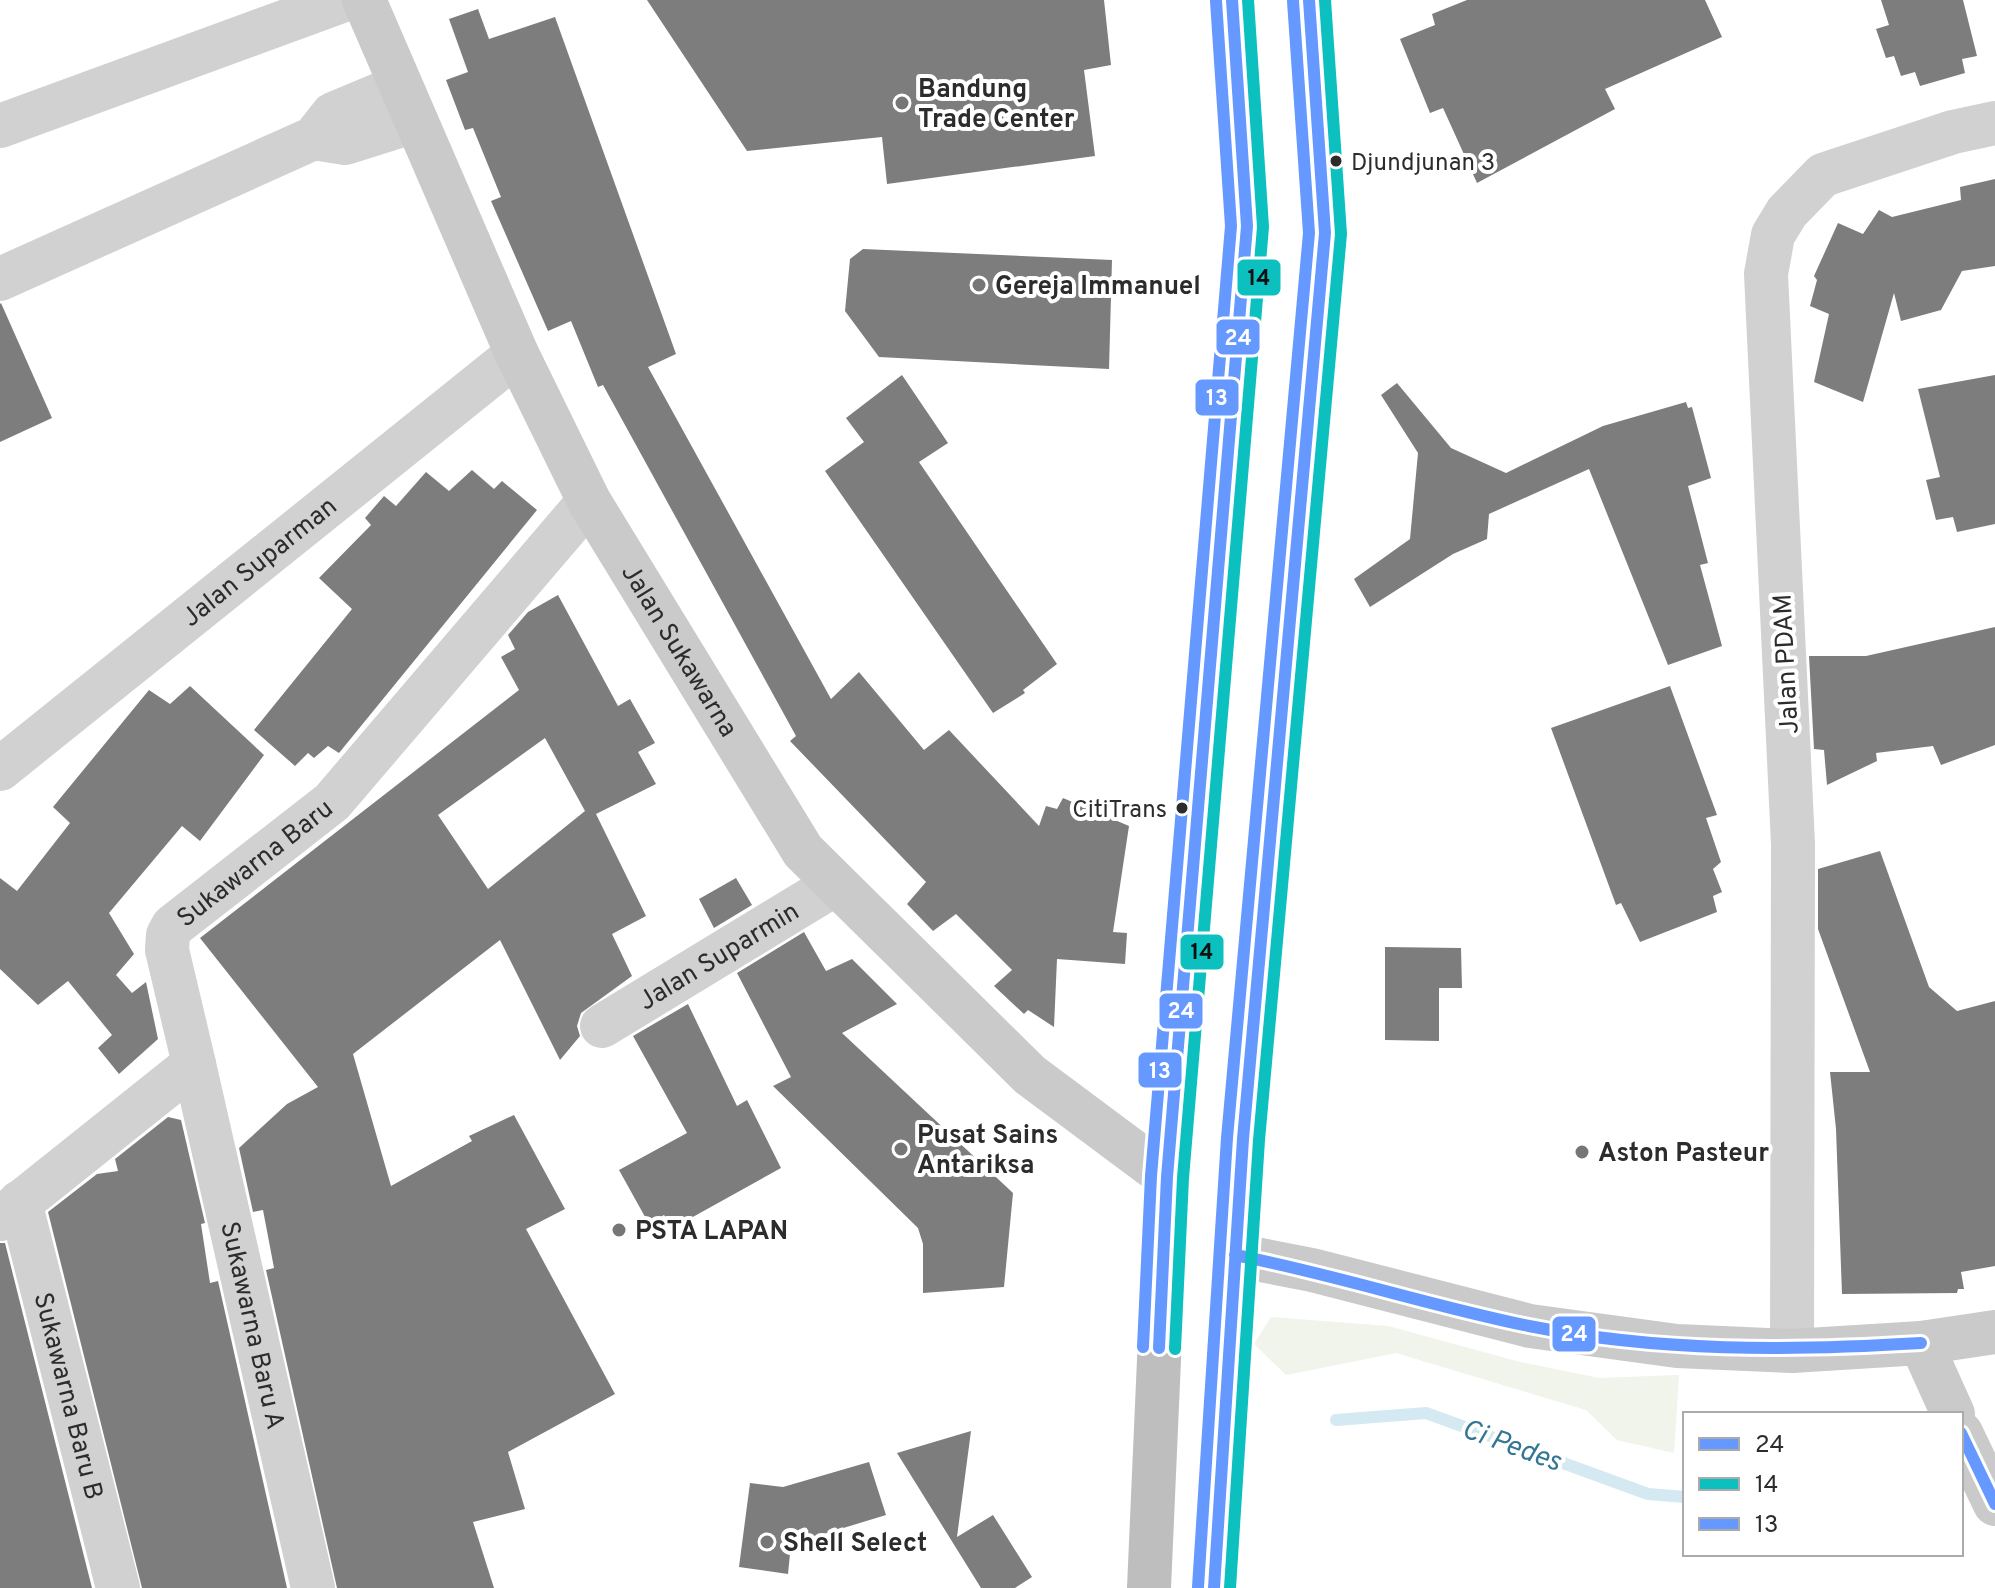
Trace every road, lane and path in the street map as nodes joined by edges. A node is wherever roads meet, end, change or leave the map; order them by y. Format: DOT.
graph roads {
  1 [pos="344,0"];
  2 [pos="364,0"];
  3 [pos="1232,0"];
  4 [pos="1309,0"];
  5 [pos="408,103"];
  6 [pos="1995,123"];
  7 [pos="0,126"];
  8 [pos="0,279"];
  9 [pos="517,354"];
  10 [pos="589,501"];
  11 [pos="0,769"];
  12 [pos="834,885"];
  13 [pos="602,1026"];
  14 [pos="194,1064"];
  15 [pos="1167,1177"];
  16 [pos="10,1210"];
  17 [pos="1235,1255"];
  18 [pos="1995,1332"];
  19 [pos="1921,1343"];
  20 [pos="1792,1351"];
  21 [pos="1952,1412"];
  22 [pos="118,1588"];
  23 [pos="313,1588"];
  24 [pos="1149,1588"];
  25 [pos="1214,1588"];
  1 -- 7 [label="street"];
  2 -- 5 [label="street, Jalan Sukawarna"];
  3 -- 15 [label="highway"];
  4 -- 17 [label="highway"];
  5 -- 8 [label="street"];
  5 -- 9 [label="street, Jalan Sukawarna"];
  6 -- 20 [label="street, Jalan PDAM"];
  9 -- 10 [label="street, Jalan Sukawarna"];
  9 -- 11 [label="street, Jalan Suparman"];
  10 -- 12 [label="street, Jalan Sukawarna"];
  10 -- 14 [label="street, Sukawarna Baru"];
  12 -- 13 [label="street, Jalan Suparmin"];
  12 -- 15 [label="street, Jalan Sukawarna"];
  14 -- 16 [label="street"];
  14 -- 23 [label="street, Sukawarna Baru A"];
  15 -- 24 [label="highway"];
  16 -- 22 [label="street, Sukawarna Baru B"];
  17 -- 20 [label="street"];
  17 -- 25 [label="highway"];
  18 -- 19 [label="street"];
  19 -- 20 [label="street"];
  19 -- 21 [label="street"];
}
